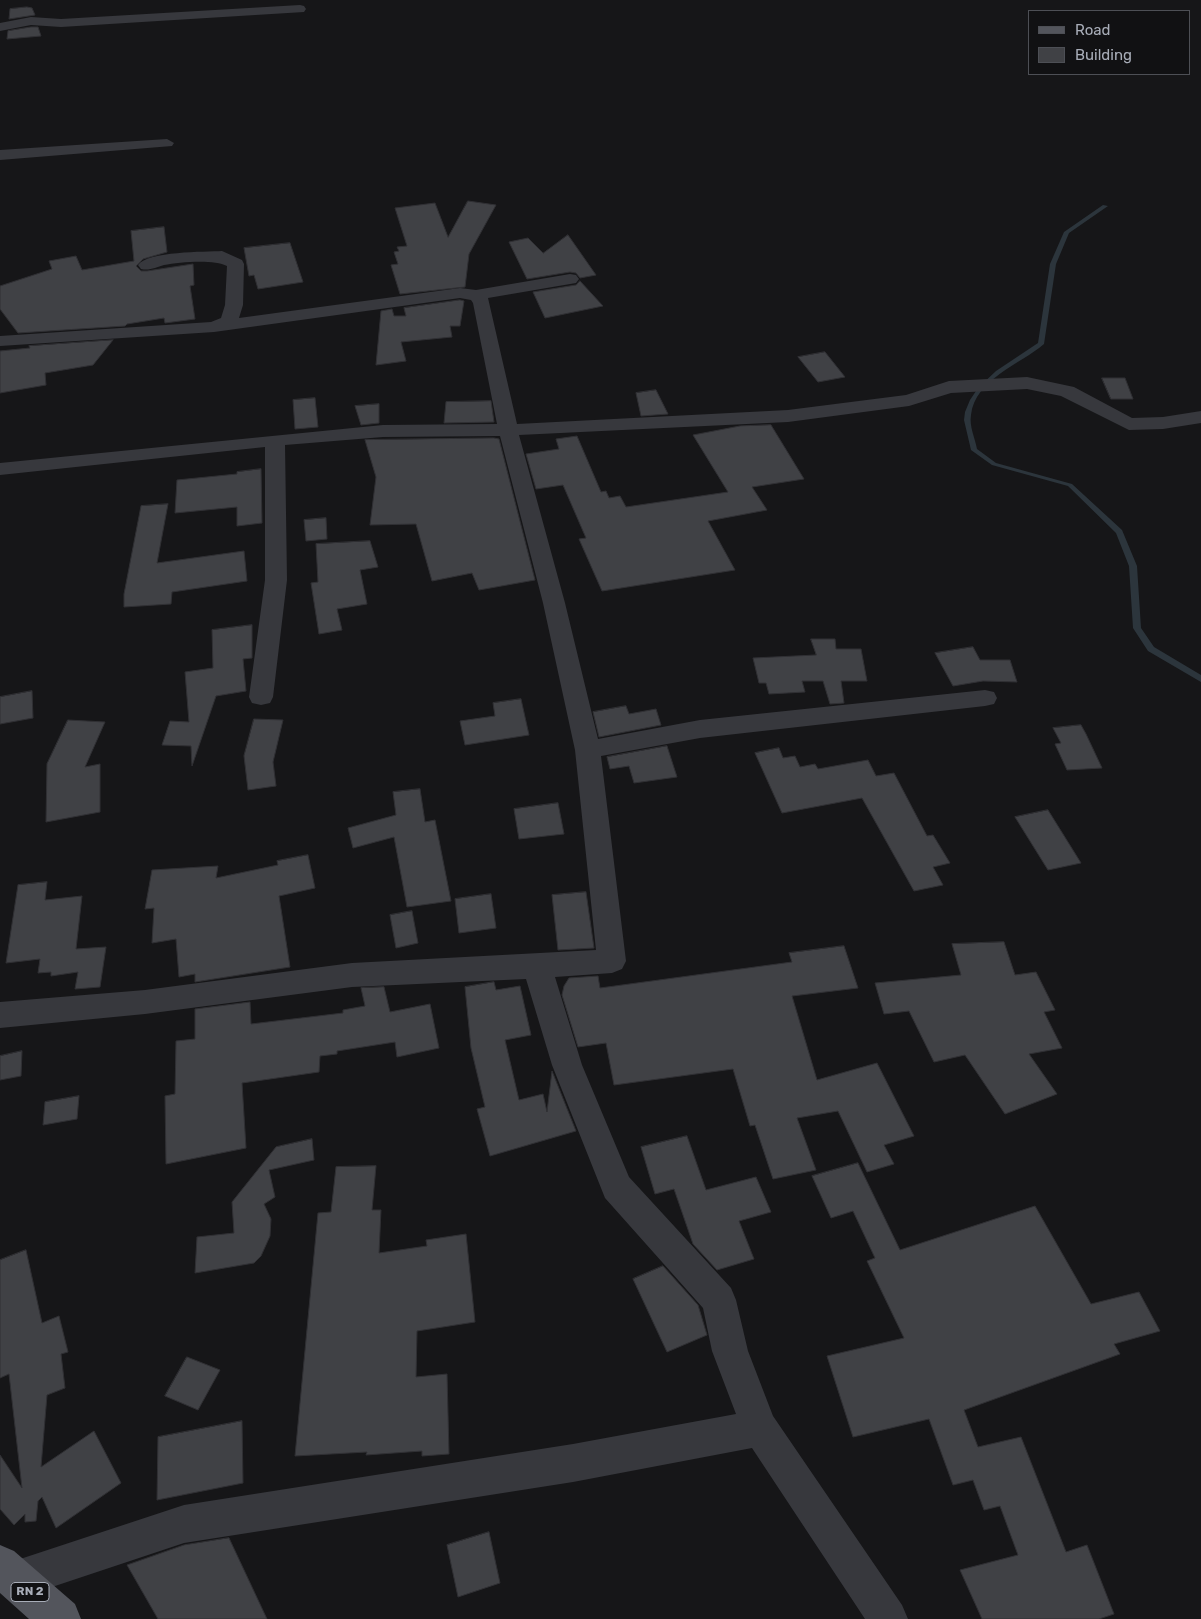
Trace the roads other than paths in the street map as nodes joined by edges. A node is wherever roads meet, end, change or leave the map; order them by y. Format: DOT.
graph roads {
  1 [pos="300,9"];
  2 [pos="0,26"];
  3 [pos="167,143"];
  4 [pos="0,155"];
  5 [pos="146,265"];
  6 [pos="570,279"];
  7 [pos="476,295"];
  8 [pos="214,327"];
  9 [pos="0,341"];
  10 [pos="1201,417"];
  11 [pos="508,430"];
  12 [pos="275,440"];
  13 [pos="0,469"];
  14 [pos="260,697"];
  15 [pos="985,698"];
  16 [pos="588,750"];
  17 [pos="537,968"];
  18 [pos="0,1014"];
  19 [pos="760,1428"];
  20 [pos="8,1572"];
  21 [pos="60,1619"];
  22 [pos="888,1619"];
  1 -- 2 [label="street"];
  3 -- 4 [label="street"];
  5 -- 8 [label="street"];
  6 -- 7 [label="street"];
  7 -- 8 [label="street"];
  7 -- 11 [label="street"];
  8 -- 9 [label="street"];
  10 -- 11 [label="street"];
  11 -- 12 [label="street"];
  11 -- 16 [label="street"];
  12 -- 13 [label="street"];
  12 -- 14 [label="street"];
  15 -- 16 [label="street"];
  16 -- 17 [label="street"];
  17 -- 18 [label="street"];
  17 -- 19 [label="street"];
  19 -- 20 [label="street"];
  19 -- 22 [label="street"];
  20 -- 21 [label="main road, RN 2"];
}
